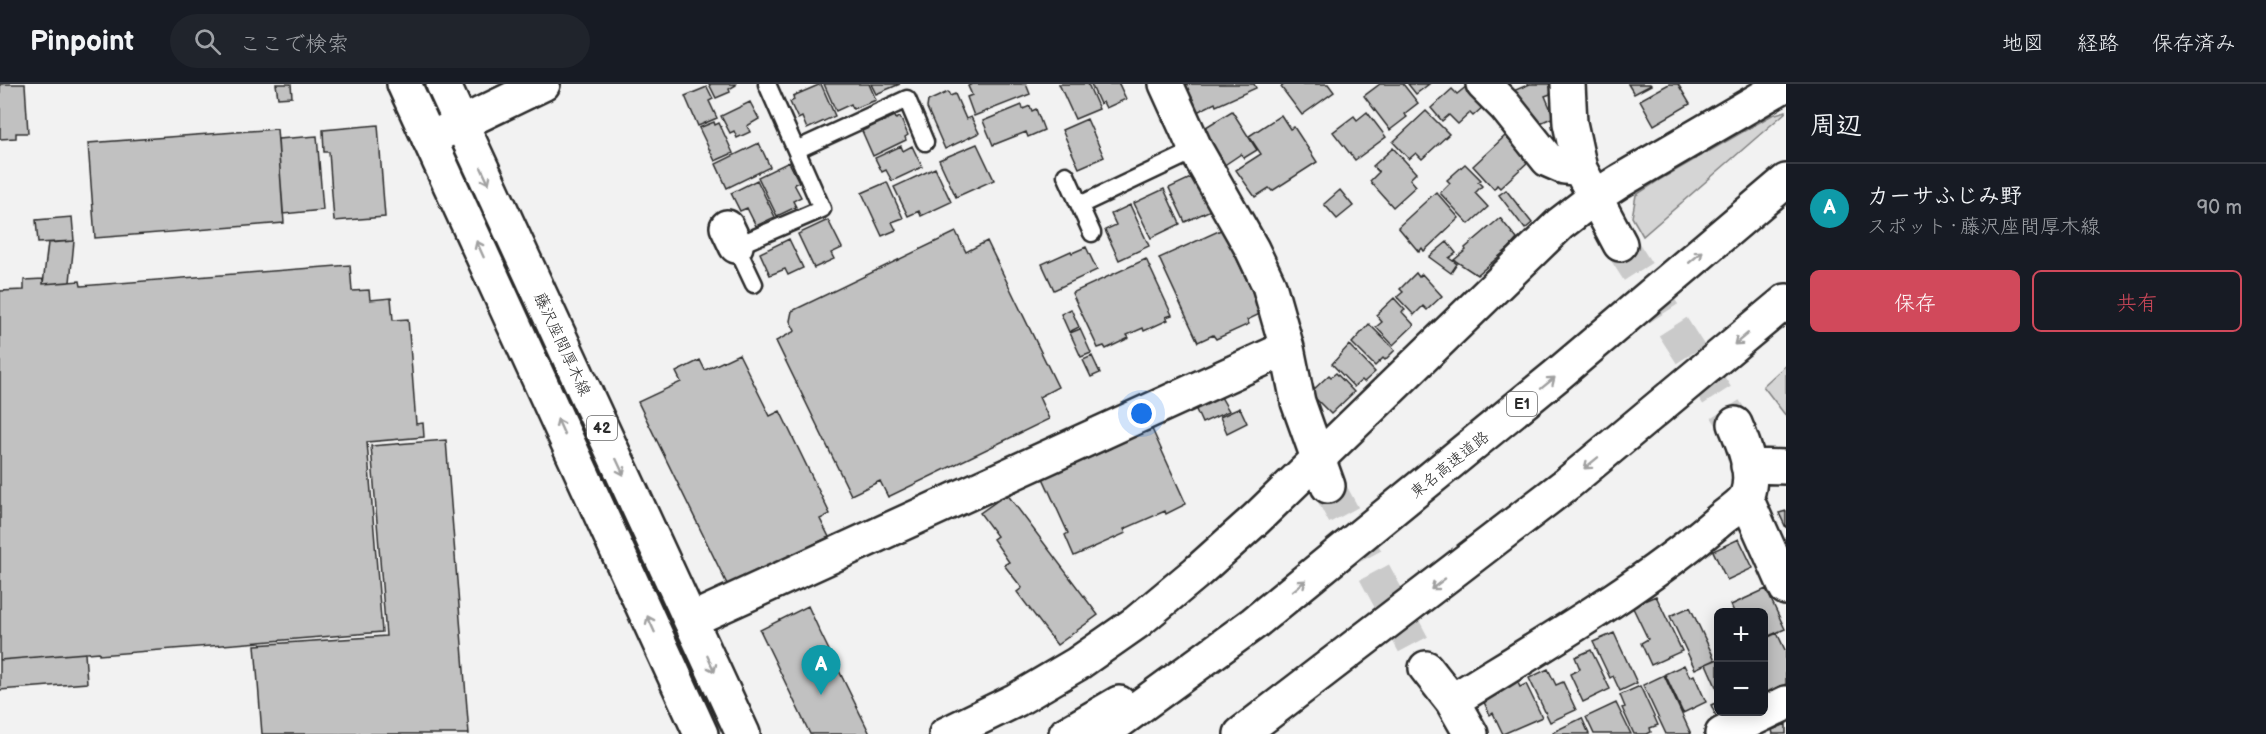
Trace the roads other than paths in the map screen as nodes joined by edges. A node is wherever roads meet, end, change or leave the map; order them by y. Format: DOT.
graph roads {
  1 [pos="404,84"];
  2 [pos="443,84"];
  3 [pos="543,84"];
  4 [pos="1166,84"];
  5 [pos="1483,84"];
  6 [pos="1568,84"];
  7 [pos="1786,84"];
  8 [pos="773,86"];
  9 [pos="502,93"];
  10 [pos="461,123"];
  11 [pos="429,139"];
  12 [pos="926,142"];
  13 [pos="796,150"];
  14 [pos="1196,150"];
  15 [pos="1066,175"];
  16 [pos="1786,180"];
  17 [pos="1588,183"];
  18 [pos="1080,205"];
  19 [pos="1092,233"];
  20 [pos="1620,244"];
  21 [pos="754,284"];
  22 [pos="1786,301"];
  23 [pos="1287,348"];
  24 [pos="1735,424"];
  25 [pos="1786,467"];
  26 [pos="1323,472"];
  27 [pos="1747,482"];
  28 [pos="1786,588"];
  29 [pos="691,621"];
  30 [pos="1254,623"];
  31 [pos="1426,668"];
  32 [pos="1297,693"];
  33 [pos="1452,701"];
  34 [pos="1786,703"];
  35 [pos="701,734"];
  36 [pos="743,734"];
  37 [pos="946,734"];
  38 [pos="1066,734"];
  39 [pos="1102,734"];
  40 [pos="1242,734"];
  41 [pos="1247,734"];
  42 [pos="1471,734"];
  43 [pos="1722,734"];
  1 -- 11 [label="main road, 42"];
  2 -- 10 [label="main road, 藤沢座間厚木線 / 42"];
  3 -- 9 [label="main road"];
  4 -- 14 [label="main road"];
  5 -- 17 [label="main road"];
  6 -- 17 [label="main road"];
  7 -- 17 [label="main road"];
  8 -- 13 [label="lane"];
  9 -- 10 [label="main road"];
  10 -- 11 [label="main road"];
  10 -- 29 [label="main road, 藤沢座間厚木線 / 42, one-way"];
  35 -- 11 [label="main road, 42, one-way"];
  12 -- 13 [label="lane"];
  13 -- 21 [label="lane"];
  14 -- 18 [label="lane"];
  14 -- 23 [label="main road"];
  15 -- 18 [label="lane"];
  30 -- 16 [label="main road, 東名高速道路 / E1, one-way"];
  17 -- 20 [label="main road"];
  17 -- 26 [label="main road"];
  18 -- 19 [label="lane"];
  22 -- 32 [label="main road, one-way"];
  23 -- 26 [label="main road"];
  23 -- 29 [label="main road"];
  24 -- 27 [label="main road"];
  25 -- 27 [label="main road"];
  26 -- 37 [label="main road"];
  27 -- 28 [label="main road"];
  27 -- 33 [label="main road"];
  29 -- 36 [label="main road, 藤沢座間厚木線 / 42, one-way"];
  30 -- 38 [label="main road"];
  30 -- 39 [label="main road, 東名高速道路 / E1"];
  31 -- 33 [label="main road"];
  32 -- 40 [label="main road"];
  32 -- 41 [label="main road"];
  33 -- 42 [label="main road"];
  34 -- 43 [label="main road"];
}
